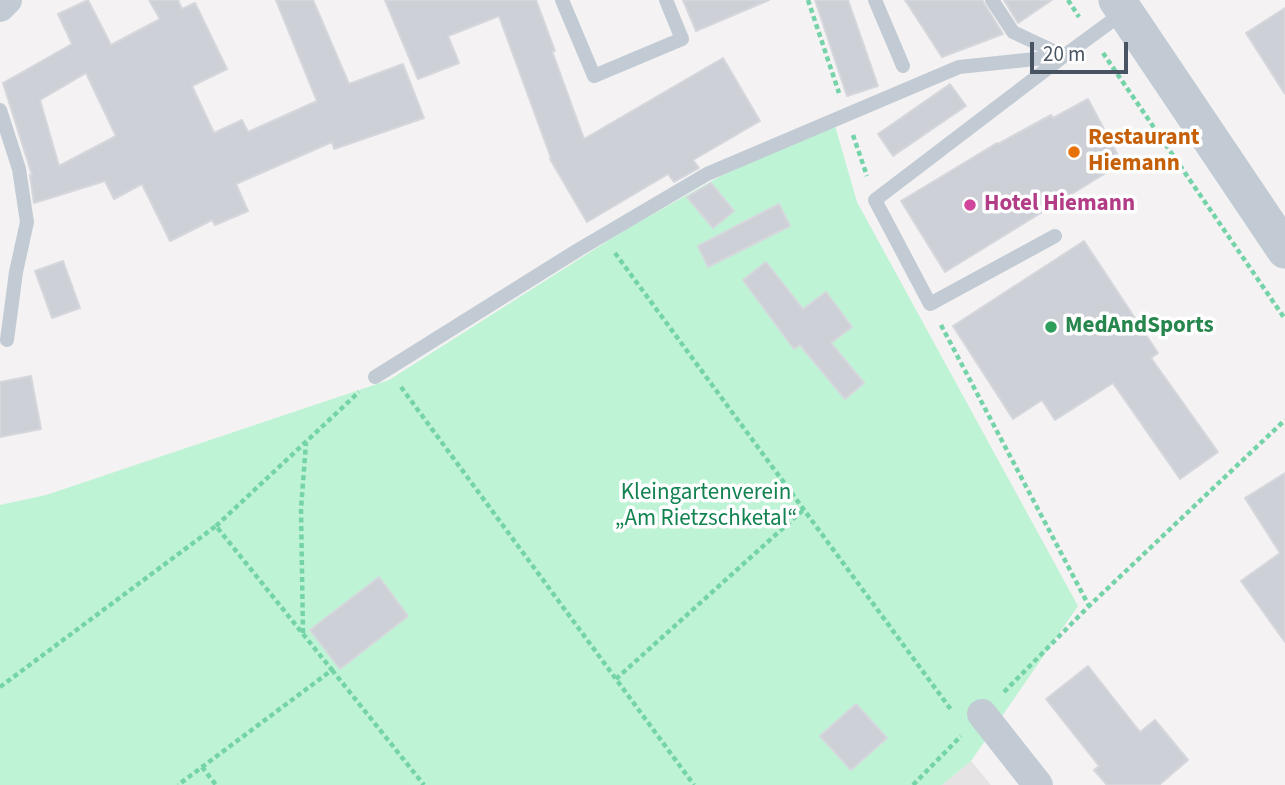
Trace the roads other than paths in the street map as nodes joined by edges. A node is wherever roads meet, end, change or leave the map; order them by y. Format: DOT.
graph roads {
  1 [pos="7,0"];
  2 [pos="562,0"];
  3 [pos="666,0"];
  4 [pos="875,0"];
  5 [pos="992,0"];
  6 [pos="1121,6"];
  7 [pos="0,7"];
  8 [pos="1064,56"];
  9 [pos="903,66"];
  10 [pos="0,110"];
  11 [pos="1055,236"];
  12 [pos="1285,250"];
  13 [pos="7,340"];
  14 [pos="381,373"];
  15 [pos="974,722"];
  16 [pos="1038,785"];
  1 -- 7 [label="street"];
  2 -- 3 [label="lane"];
  4 -- 9 [label="lane"];
  5 -- 8 [label="lane"];
  6 -- 8 [label="lane"];
  6 -- 12 [label="street"];
  8 -- 11 [label="lane"];
  8 -- 14 [label="lane"];
  10 -- 13 [label="lane"];
  15 -- 16 [label="street"];
}
